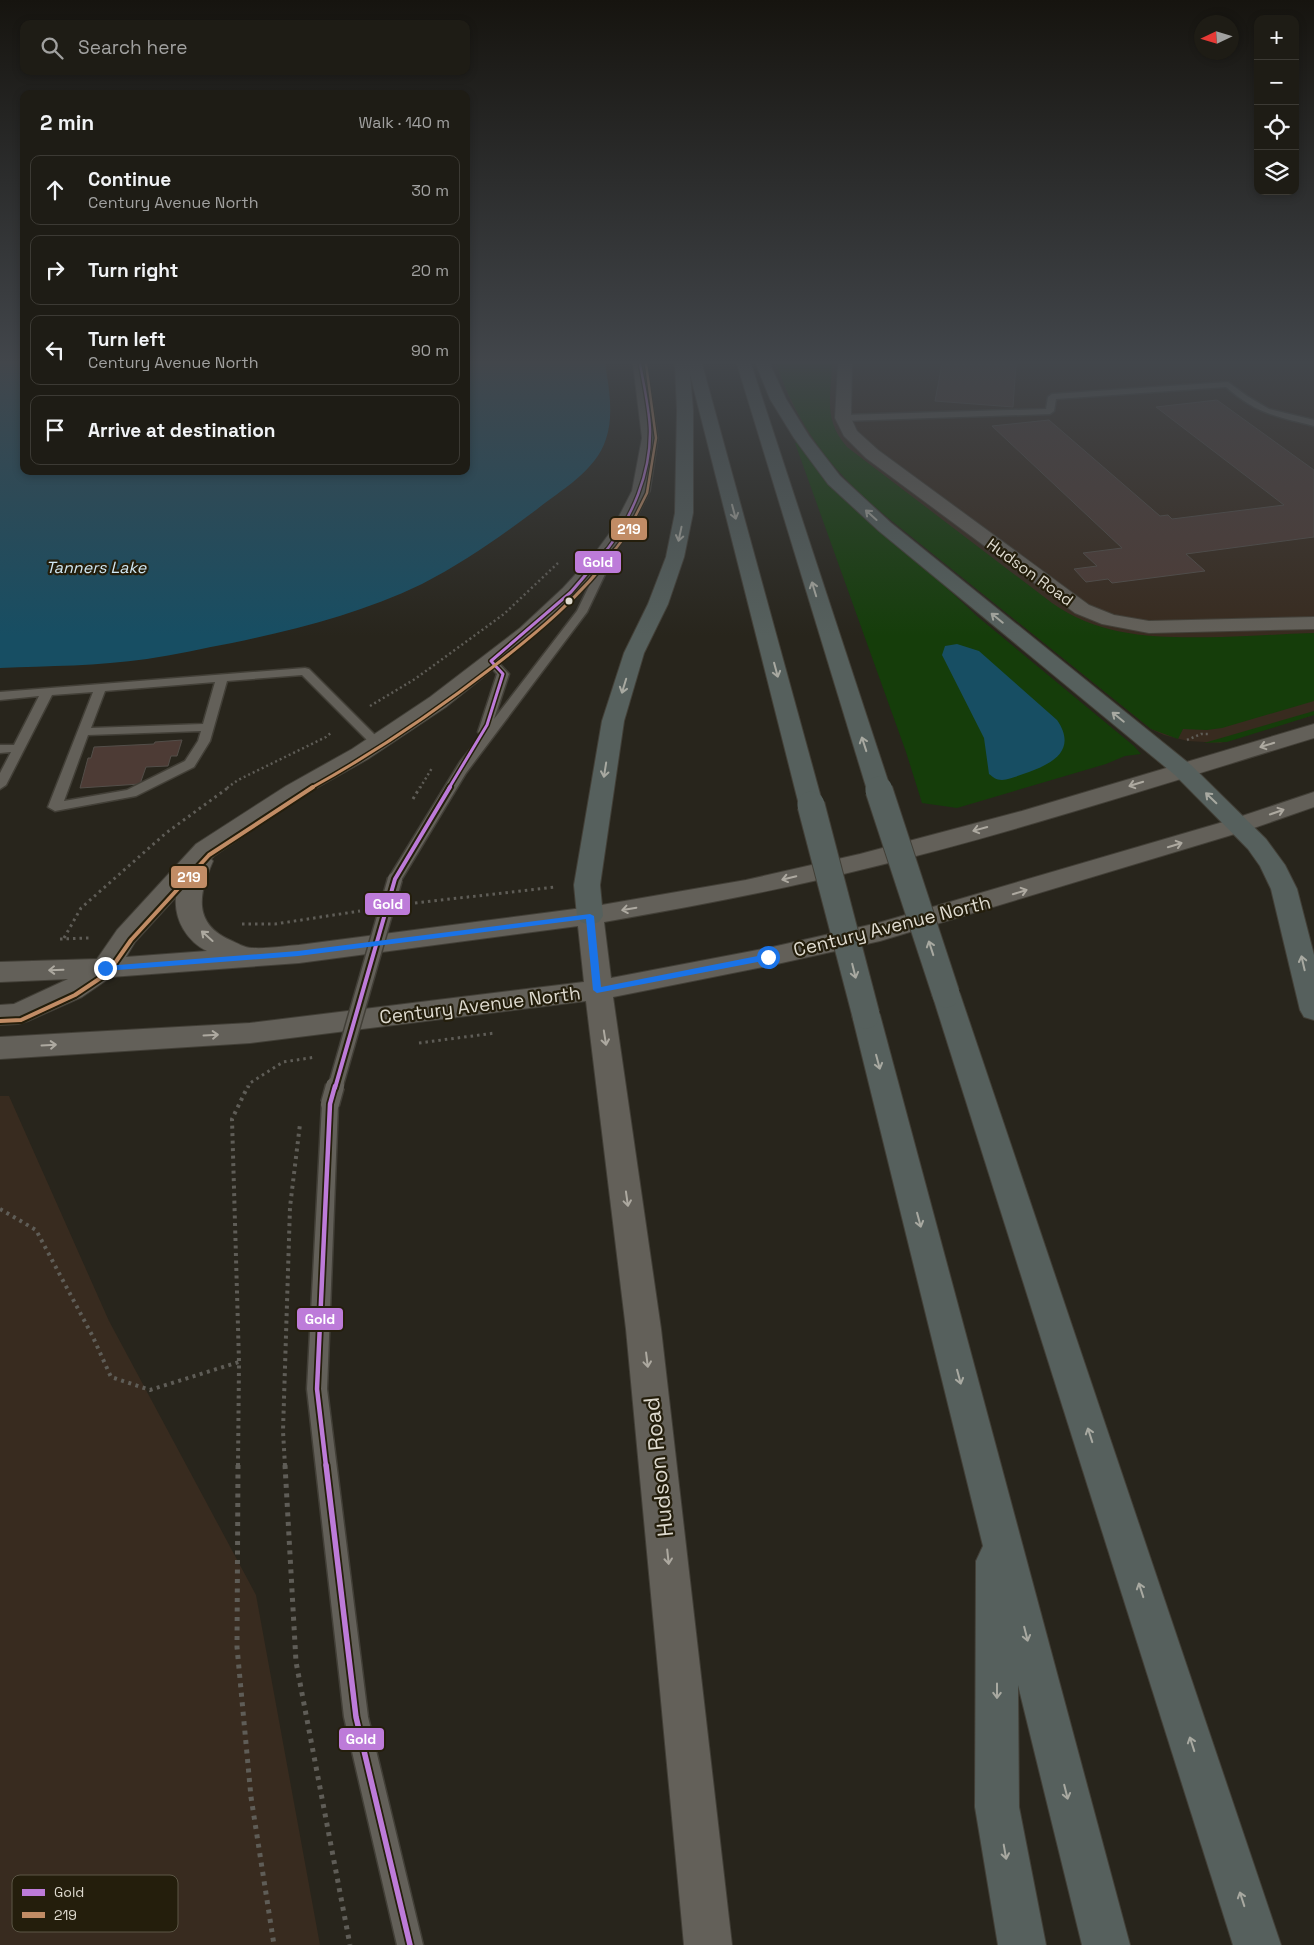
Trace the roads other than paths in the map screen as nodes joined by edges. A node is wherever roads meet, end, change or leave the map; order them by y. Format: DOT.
graph roads {
  1 [pos="648,455"];
  2 [pos="685,455"];
  3 [pos="719,455"];
  4 [pos="773,455"];
  5 [pos="815,455"];
  6 [pos="873,455"];
  7 [pos="621,531"];
  8 [pos="1314,623"];
  9 [pos="492,661"];
  10 [pos="222,678"];
  11 [pos="100,688"];
  12 [pos="47,692"];
  13 [pos="0,696"];
  14 [pos="208,727"];
  15 [pos="1314,731"];
  16 [pos="83,732"];
  17 [pos="377,743"];
  18 [pos="19,748"];
  19 [pos="0,749"];
  20 [pos="462,770"];
  21 [pos="1183,770"];
  22 [pos="0,786"];
  23 [pos="1314,799"];
  24 [pos="1240,825"];
  25 [pos="205,850"];
  26 [pos="590,916"];
  27 [pos="250,959"];
  28 [pos="105,968"];
  29 [pos="0,972"];
  30 [pos="597,990"];
  31 [pos="1314,1010"];
  32 [pos="0,1015"];
  33 [pos="0,1048"];
  34 [pos="996,1519"];
  35 [pos="410,1945"];
  36 [pos="708,1945"];
  37 [pos="1022,1945"];
  38 [pos="1106,1945"];
  39 [pos="1258,1945"];
  1 -- 7 [label="street"];
  2 -- 26 [label="highway, one-way"];
  3 -- 34 [label="highway, one-way, bridge"];
  39 -- 4 [label="highway, one-way, bridge"];
  21 -- 5 [label="highway, one-way"];
  6 -- 8 [label="street, Hudson Road"];
  7 -- 9 [label="street"];
  7 -- 20 [label="lane"];
  9 -- 17 [label="street"];
  9 -- 20 [label="lane"];
  10 -- 11 [label="lane"];
  10 -- 14 [label="lane"];
  10 -- 17 [label="lane"];
  11 -- 12 [label="lane"];
  11 -- 16 [label="lane"];
  12 -- 13 [label="lane"];
  12 -- 18 [label="lane"];
  14 -- 16 [label="lane"];
  14 -- 16 [label="lane"];
  15 -- 21 [label="street, one-way"];
  17 -- 25 [label="street"];
  18 -- 19 [label="lane"];
  18 -- 22 [label="lane"];
  20 -- 35 [label="lane, bridge"];
  24 -- 21 [label="highway, one-way"];
  21 -- 26 [label="street, one-way"];
  24 -- 23 [label="street, Century Avenue North, one-way"];
  30 -- 24 [label="street, Century Avenue North, one-way"];
  31 -- 24 [label="highway, one-way"];
  27 -- 25 [label="street, one-way"];
  25 -- 28 [label="street"];
  26 -- 27 [label="street"];
  26 -- 30 [label="street, Hudson Road"];
  27 -- 28 [label="street"];
  28 -- 29 [label="street, one-way"];
  28 -- 32 [label="street"];
  33 -- 30 [label="street, Century Avenue North, one-way"];
  30 -- 36 [label="street, Hudson Road, one-way"];
  34 -- 37 [label="highway, one-way"];
  34 -- 38 [label="highway, one-way"];
}
